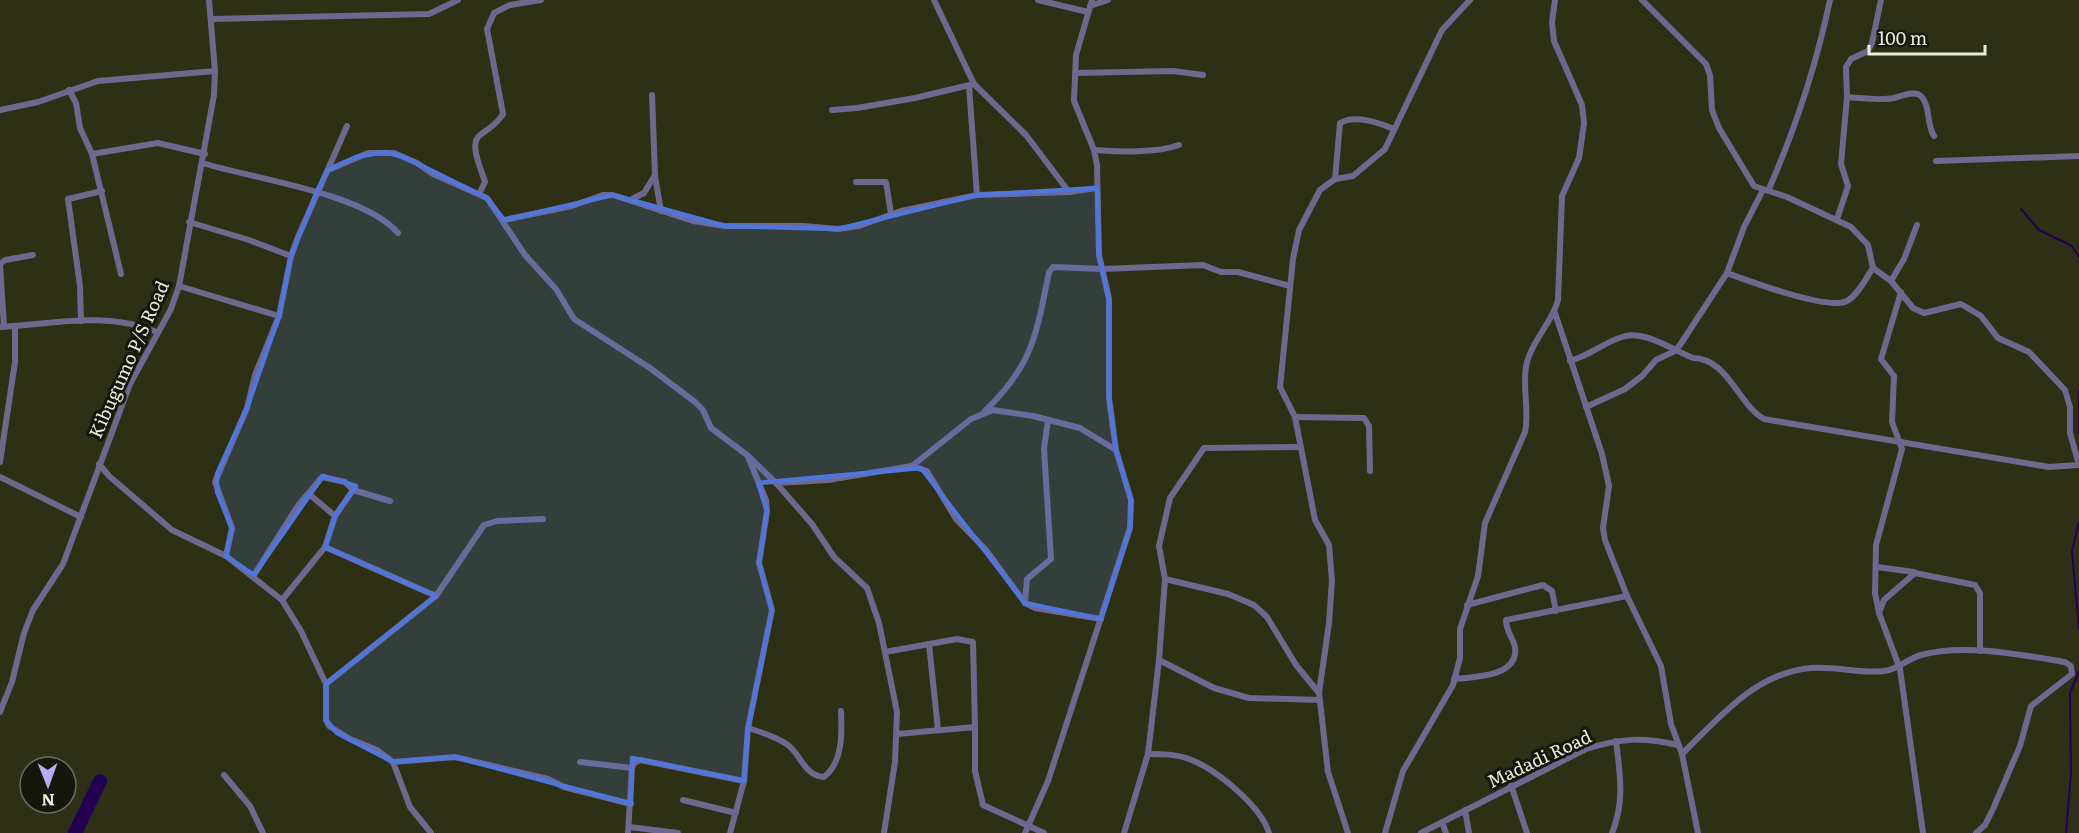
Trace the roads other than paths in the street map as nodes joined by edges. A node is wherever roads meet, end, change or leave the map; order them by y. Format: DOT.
graph roads {
  1 [pos="209,0"];
  2 [pos="458,0"];
  3 [pos="541,0"];
  4 [pos="934,0"];
  5 [pos="1038,0"];
  6 [pos="1108,0"];
  7 [pos="1470,0"];
  8 [pos="1555,0"];
  9 [pos="1642,0"];
  10 [pos="1830,0"];
  11 [pos="1881,0"];
  12 [pos="1090,6"];
  13 [pos="212,19"];
  14 [pos="215,71"];
  15 [pos="1075,73"];
  16 [pos="1203,75"];
  17 [pos="971,85"];
  18 [pos="69,90"];
  19 [pos="652,95"];
  20 [pos="1847,97"];
  21 [pos="0,110"];
  22 [pos="832,110"];
  23 [pos="347,126"];
  24 [pos="1394,129"];
  25 [pos="1934,136"];
  26 [pos="1179,145"];
  27 [pos="1094,150"];
  28 [pos="92,153"];
  29 [pos="204,154"];
  30 [pos="2079,156"];
  31 [pos="1936,161"];
  32 [pos="202,163"];
  33 [pos="328,170"];
  34 [pos="655,175"];
  35 [pos="1335,179"];
  36 [pos="856,182"];
  37 [pos="1097,188"];
  38 [pos="1766,190"];
  39 [pos="102,191"];
  40 [pos="316,191"];
  41 [pos="1069,192"];
  42 [pos="479,194"];
  43 [pos="977,195"];
  44 [pos="632,200"];
  45 [pos="661,210"];
  46 [pos="891,214"];
  47 [pos="1837,219"];
  48 [pos="504,220"];
  49 [pos="189,222"];
  50 [pos="1917,225"];
  51 [pos="398,233"];
  52 [pos="33,255"];
  53 [pos="291,256"];
  54 [pos="0,265"];
  55 [pos="1873,268"];
  56 [pos="1102,270"];
  57 [pos="1727,273"];
  58 [pos="121,274"];
  59 [pos="1891,281"];
  60 [pos="179,286"];
  61 [pos="1290,286"];
  62 [pos="1901,292"];
  63 [pos="1555,313"];
  64 [pos="279,316"];
  65 [pos="81,321"];
  66 [pos="2,327"];
  67 [pos="15,327"];
  68 [pos="157,332"];
  69 [pos="1675,351"];
  70 [pos="1570,360"];
  71 [pos="1586,407"];
  72 [pos="984,412"];
  73 [pos="1295,417"];
  74 [pos="1048,420"];
  75 [pos="1897,440"];
  76 [pos="1300,447"];
  77 [pos="1116,450"];
  78 [pos="747,455"];
  79 [pos="0,462"];
  80 [pos="99,464"];
  81 [pos="2079,465"];
  82 [pos="912,466"];
  83 [pos="1370,471"];
  84 [pos="0,477"];
  85 [pos="777,483"];
  86 [pos="353,490"];
  87 [pos="309,494"];
  88 [pos="390,501"];
  89 [pos="335,516"];
  90 [pos="81,517"];
  91 [pos="543,519"];
  92 [pos="325,547"];
  93 [pos="226,556"];
  94 [pos="1877,567"];
  95 [pos="1915,573"];
  96 [pos="254,575"];
  97 [pos="1165,579"];
  98 [pos="436,596"];
  99 [pos="1627,596"];
  100 [pos="282,600"];
  101 [pos="1025,603"];
  102 [pos="1467,605"];
  103 [pos="1556,611"];
  104 [pos="1879,613"];
  105 [pos="1101,619"];
  106 [pos="929,644"];
  107 [pos="1980,651"];
  108 [pos="885,652"];
  109 [pos="1159,660"];
  110 [pos="1900,669"];
  111 [pos="1455,679"];
  112 [pos="326,684"];
  113 [pos="1319,696"];
  114 [pos="841,711"];
  115 [pos="0,712"];
  116 [pos="975,727"];
  117 [pos="748,728"];
  118 [pos="938,730"];
  119 [pos="897,734"];
  120 [pos="1616,741"];
  121 [pos="1678,746"];
  122 [pos="1148,754"];
  123 [pos="1682,754"];
  124 [pos="393,762"];
  125 [pos="580,762"];
  126 [pos="632,768"];
  127 [pos="224,775"];
  128 [pos="744,781"];
  129 [pos="1511,785"];
  130 [pos="683,800"];
  131 [pos="631,804"];
  132 [pos="1465,810"];
  133 [pos="736,813"];
  134 [pos="1442,822"];
  135 [pos="629,830"];
  136 [pos="1027,830"];
  137 [pos="428,832"];
  138 [pos="263,833"];
  139 [pos="678,833"];
  140 [pos="730,833"];
  141 [pos="884,833"];
  142 [pos="1044,833"];
  143 [pos="1124,833"];
  144 [pos="1269,833"];
  145 [pos="1348,833"];
  146 [pos="1386,833"];
  147 [pos="1421,833"];
  148 [pos="1446,833"];
  149 [pos="1469,833"];
  150 [pos="1527,833"];
  151 [pos="1612,833"];
  152 [pos="1698,833"];
  153 [pos="1923,833"];
  154 [pos="1976,833"];
  1 -- 13 [label="street, Kibugumo P/S Road"];
  2 -- 13 [label="street"];
  3 -- 42 [label="street"];
  4 -- 17 [label="street"];
  5 -- 12 [label="street"];
  6 -- 12 [label="street"];
  7 -- 24 [label="street"];
  8 -- 63 [label="street"];
  9 -- 38 [label="street"];
  10 -- 38 [label="street"];
  11 -- 20 [label="street"];
  12 -- 15 [label="street"];
  13 -- 14 [label="street, Kibugumo P/S Road"];
  14 -- 18 [label="street"];
  14 -- 29 [label="street, Kibugumo P/S Road"];
  15 -- 16 [label="street"];
  15 -- 27 [label="street"];
  17 -- 22 [label="street"];
  17 -- 41 [label="street"];
  17 -- 43 [label="street"];
  18 -- 21 [label="street"];
  18 -- 28 [label="street"];
  19 -- 34 [label="street"];
  20 -- 25 [label="street"];
  20 -- 47 [label="street"];
  23 -- 33 [label="street"];
  24 -- 35 [label="street"];
  24 -- 35 [label="street"];
  26 -- 27 [label="street"];
  27 -- 37 [label="street"];
  28 -- 29 [label="street"];
  28 -- 39 [label="street"];
  29 -- 32 [label="street, Kibugumo P/S Road"];
  30 -- 31 [label="street"];
  32 -- 40 [label="street"];
  32 -- 49 [label="street, Kibugumo P/S Road"];
  33 -- 40 [label="street"];
  33 -- 42 [label="street"];
  34 -- 44 [label="street"];
  34 -- 45 [label="street"];
  35 -- 61 [label="street"];
  36 -- 46 [label="street"];
  37 -- 41 [label="street"];
  37 -- 56 [label="street"];
  38 -- 47 [label="street"];
  38 -- 57 [label="street"];
  39 -- 58 [label="street"];
  39 -- 65 [label="street"];
  40 -- 51 [label="street"];
  40 -- 53 [label="street"];
  41 -- 43 [label="street"];
  42 -- 48 [label="street"];
  43 -- 46 [label="street"];
  44 -- 45 [label="street"];
  44 -- 48 [label="street"];
  45 -- 46 [label="street"];
  47 -- 55 [label="street"];
  48 -- 78 [label="street"];
  49 -- 53 [label="street"];
  49 -- 60 [label="street, Kibugumo P/S Road"];
  50 -- 59 [label="street"];
  52 -- 54 [label="street"];
  53 -- 64 [label="street"];
  54 -- 66 [label="street"];
  55 -- 57 [label="street"];
  55 -- 59 [label="street"];
  56 -- 61 [label="street"];
  56 -- 72 [label="street"];
  56 -- 77 [label="street"];
  57 -- 69 [label="street"];
  59 -- 62 [label="street"];
  60 -- 64 [label="street"];
  60 -- 68 [label="street, Kibugumo P/S Road"];
  61 -- 73 [label="street"];
  62 -- 75 [label="street"];
  62 -- 81 [label="street"];
  63 -- 70 [label="street"];
  63 -- 102 [label="street"];
  64 -- 93 [label="street"];
  65 -- 67 [label="street"];
  65 -- 68 [label="street"];
  66 -- 67 [label="street"];
  67 -- 79 [label="street"];
  68 -- 80 [label="street, Kibugumo P/S Road"];
  69 -- 70 [label="street"];
  69 -- 71 [label="street"];
  69 -- 75 [label="street"];
  70 -- 71 [label="street"];
  71 -- 99 [label="street"];
  72 -- 74 [label="street"];
  72 -- 82 [label="street"];
  73 -- 76 [label="street"];
  73 -- 83 [label="street"];
  74 -- 77 [label="street"];
  74 -- 101 [label="street"];
  75 -- 81 [label="street"];
  75 -- 94 [label="street"];
  76 -- 97 [label="street"];
  76 -- 113 [label="street"];
  77 -- 105 [label="street"];
  78 -- 85 [label="street"];
  78 -- 117 [label="street"];
  80 -- 90 [label="street, Kibugumo P/S Road"];
  80 -- 93 [label="street"];
  82 -- 85 [label="street"];
  82 -- 101 [label="street"];
  84 -- 90 [label="street"];
  85 -- 108 [label="street"];
  86 -- 87 [label="street"];
  86 -- 88 [label="street"];
  86 -- 89 [label="street"];
  87 -- 89 [label="street"];
  87 -- 96 [label="street"];
  89 -- 92 [label="street"];
  90 -- 115 [label="street, Kibugumo P/S Road"];
  91 -- 98 [label="street"];
  92 -- 98 [label="street"];
  92 -- 100 [label="street"];
  93 -- 96 [label="street"];
  94 -- 95 [label="street"];
  94 -- 104 [label="street"];
  95 -- 104 [label="street"];
  95 -- 107 [label="street"];
  96 -- 100 [label="street"];
  97 -- 109 [label="street"];
  97 -- 113 [label="street"];
  98 -- 112 [label="street"];
  99 -- 103 [label="street"];
  99 -- 121 [label="street"];
  100 -- 112 [label="street"];
  101 -- 105 [label="street"];
  102 -- 103 [label="street"];
  102 -- 111 [label="street"];
  103 -- 111 [label="street"];
  104 -- 110 [label="street"];
  105 -- 136 [label="street"];
  106 -- 108 [label="street"];
  106 -- 116 [label="street"];
  106 -- 118 [label="street"];
  107 -- 110 [label="street"];
  107 -- 154 [label="street"];
  108 -- 119 [label="street"];
  109 -- 113 [label="street"];
  109 -- 122 [label="street"];
  110 -- 123 [label="street"];
  110 -- 153 [label="street"];
  111 -- 146 [label="street"];
  112 -- 124 [label="street"];
  113 -- 145 [label="street"];
  114 -- 117 [label="street"];
  116 -- 118 [label="street"];
  116 -- 136 [label="street"];
  117 -- 128 [label="street"];
  118 -- 119 [label="street"];
  119 -- 141 [label="street"];
  120 -- 121 [label="street, Madadi Road"];
  120 -- 129 [label="street, Madadi Road"];
  120 -- 151 [label="street"];
  121 -- 123 [label="street"];
  122 -- 143 [label="street"];
  122 -- 144 [label="street"];
  123 -- 152 [label="street"];
  124 -- 131 [label="street"];
  124 -- 137 [label="street"];
  125 -- 126 [label="street"];
  126 -- 128 [label="street"];
  126 -- 131 [label="street"];
  127 -- 138 [label="street"];
  128 -- 133 [label="street"];
  129 -- 132 [label="street, Madadi Road"];
  129 -- 150 [label="street"];
  130 -- 133 [label="street"];
  131 -- 135 [label="street"];
  132 -- 134 [label="street, Madadi Road"];
  132 -- 149 [label="street"];
  133 -- 140 [label="street"];
  134 -- 147 [label="street, Madadi Road"];
  134 -- 148 [label="street"];
  135 -- 139 [label="street"];
  136 -- 142 [label="street"];
}
